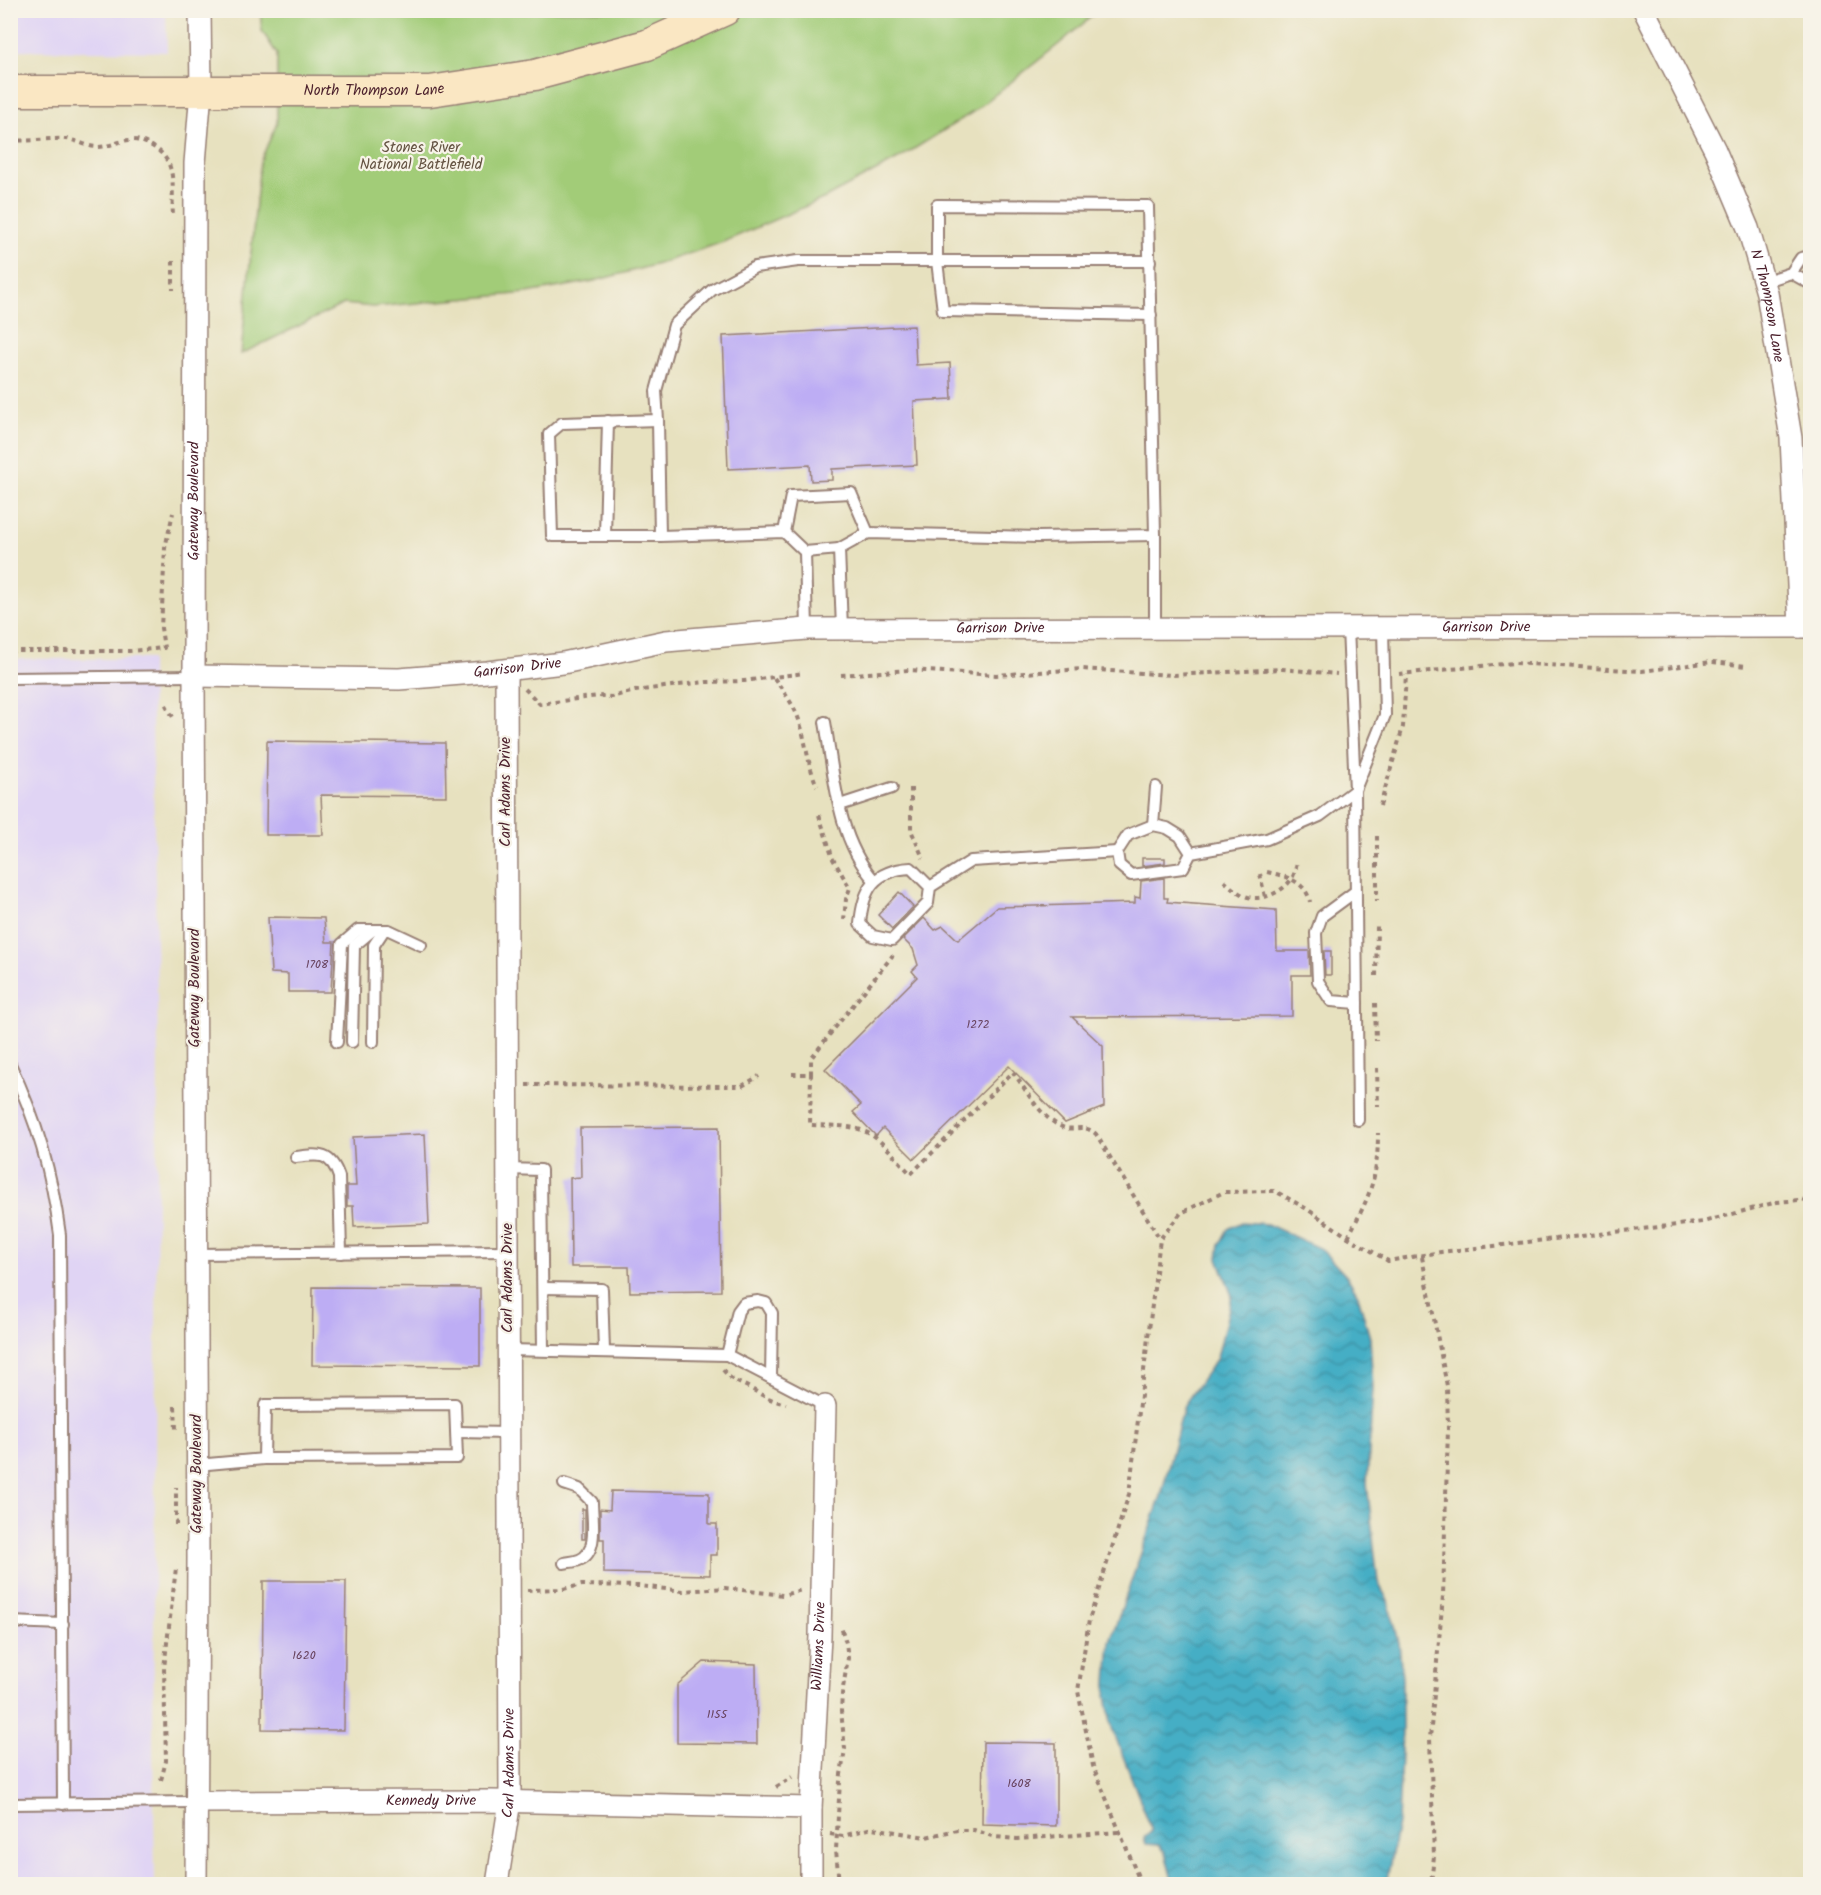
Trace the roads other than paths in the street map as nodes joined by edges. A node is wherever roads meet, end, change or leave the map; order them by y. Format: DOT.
graph roads {
  1 [pos="200,10"];
  2 [pos="725,10"];
  3 [pos="1644,10"];
  4 [pos="10,91"];
  5 [pos="201,91"];
  6 [pos="1810,256"];
  7 [pos="937,261"];
  8 [pos="1150,261"];
  9 [pos="1791,273"];
  10 [pos="1810,281"];
  11 [pos="1763,282"];
  12 [pos="1150,315"];
  13 [pos="658,420"];
  14 [pos="608,422"];
  15 [pos="784,532"];
  16 [pos="868,533"];
  17 [pos="605,536"];
  18 [pos="660,536"];
  19 [pos="1155,536"];
  20 [pos="839,549"];
  21 [pos="805,552"];
  22 [pos="1805,627"];
  23 [pos="1155,628"];
  24 [pos="1348,628"];
  25 [pos="1383,628"];
  26 [pos="807,629"];
  27 [pos="842,629"];
  28 [pos="506,670"];
  29 [pos="194,676"];
  30 [pos="10,678"];
  31 [pos="825,722"];
  32 [pos="1156,787"];
  33 [pos="892,788"];
  34 [pos="1355,790"];
  35 [pos="840,804"];
  36 [pos="1153,825"];
  37 [pos="1117,852"];
  38 [pos="1191,853"];
  39 [pos="874,880"];
  40 [pos="930,887"];
  41 [pos="1356,891"];
  42 [pos="378,930"];
  43 [pos="421,945"];
  44 [pos="1357,1003"];
  45 [pos="338,1042"];
  46 [pos="352,1042"];
  47 [pos="373,1042"];
  48 [pos="10,1064"];
  49 [pos="1358,1120"];
  50 [pos="296,1157"];
  51 [pos="507,1168"];
  52 [pos="508,1251"];
  53 [pos="340,1253"];
  54 [pos="196,1254"];
  55 [pos="543,1288"];
  56 [pos="508,1350"];
  57 [pos="543,1350"];
  58 [pos="604,1351"];
  59 [pos="724,1359"];
  60 [pos="771,1378"];
  61 [pos="825,1406"];
  62 [pos="457,1432"];
  63 [pos="508,1433"];
  64 [pos="264,1459"];
  65 [pos="197,1466"];
  66 [pos="564,1484"];
  67 [pos="564,1563"];
  68 [pos="10,1622"];
  69 [pos="63,1624"];
  70 [pos="510,1801"];
  71 [pos="195,1802"];
  72 [pos="10,1804"];
  73 [pos="63,1804"];
  74 [pos="811,1808"];
  75 [pos="196,1884"];
  76 [pos="497,1884"];
  77 [pos="811,1884"];
  1 -- 5 [label="street, Gateway Boulevard"];
  2 -- 5 [label="main road, North Thompson Lane"];
  3 -- 11 [label="street, N Thompson Lane"];
  4 -- 5 [label="main road, North Thompson Lane"];
  5 -- 29 [label="street, Gateway Boulevard"];
  6 -- 9 [label="lane"];
  7 -- 8 [label="lane"];
  7 -- 8 [label="lane"];
  7 -- 12 [label="lane"];
  7 -- 13 [label="lane"];
  8 -- 12 [label="lane"];
  9 -- 10 [label="lane"];
  9 -- 11 [label="lane"];
  11 -- 22 [label="street, N Thompson Lane"];
  12 -- 19 [label="lane"];
  13 -- 14 [label="lane"];
  13 -- 18 [label="lane"];
  14 -- 17 [label="lane"];
  14 -- 17 [label="lane"];
  15 -- 16 [label="lane"];
  15 -- 18 [label="lane"];
  15 -- 21 [label="lane"];
  16 -- 19 [label="lane"];
  16 -- 20 [label="lane"];
  17 -- 18 [label="lane"];
  19 -- 23 [label="lane"];
  20 -- 21 [label="lane"];
  20 -- 27 [label="lane"];
  21 -- 26 [label="lane"];
  22 -- 25 [label="street, Garrison Drive"];
  23 -- 24 [label="street, Garrison Drive"];
  23 -- 27 [label="street, Garrison Drive"];
  24 -- 25 [label="street, Garrison Drive"];
  24 -- 34 [label="lane"];
  25 -- 34 [label="lane"];
  26 -- 27 [label="street, Garrison Drive"];
  26 -- 28 [label="street, Garrison Drive"];
  28 -- 29 [label="street, Garrison Drive"];
  28 -- 51 [label="street, Carl Adams Drive"];
  29 -- 30 [label="lane"];
  29 -- 54 [label="street, Gateway Boulevard"];
  31 -- 35 [label="lane"];
  32 -- 36 [label="lane"];
  33 -- 35 [label="lane"];
  34 -- 38 [label="lane"];
  34 -- 41 [label="lane"];
  35 -- 39 [label="lane"];
  36 -- 37 [label="lane"];
  36 -- 38 [label="lane"];
  37 -- 38 [label="lane"];
  37 -- 40 [label="lane"];
  39 -- 40 [label="lane"];
  39 -- 40 [label="lane"];
  41 -- 44 [label="lane"];
  41 -- 44 [label="lane"];
  42 -- 43 [label="lane"];
  42 -- 45 [label="lane"];
  42 -- 46 [label="lane"];
  42 -- 47 [label="lane"];
  44 -- 49 [label="lane"];
  48 -- 69 [label="lane"];
  50 -- 53 [label="lane"];
  51 -- 52 [label="street, Carl Adams Drive"];
  51 -- 55 [label="lane"];
  52 -- 53 [label="lane"];
  52 -- 56 [label="street, Carl Adams Drive"];
  53 -- 54 [label="lane"];
  54 -- 65 [label="street, Gateway Boulevard"];
  55 -- 57 [label="lane"];
  55 -- 58 [label="lane"];
  56 -- 57 [label="lane"];
  56 -- 63 [label="street, Carl Adams Drive"];
  57 -- 58 [label="lane"];
  58 -- 59 [label="lane"];
  59 -- 60 [label="lane"];
  59 -- 60 [label="lane"];
  60 -- 61 [label="lane"];
  61 -- 74 [label="street, Williams Drive"];
  62 -- 63 [label="lane"];
  62 -- 64 [label="lane"];
  62 -- 64 [label="lane"];
  63 -- 70 [label="street, Carl Adams Drive"];
  64 -- 65 [label="lane"];
  65 -- 71 [label="street, Gateway Boulevard"];
  66 -- 67 [label="lane"];
  68 -- 69 [label="lane"];
  69 -- 73 [label="lane"];
  70 -- 71 [label="street, Kennedy Drive"];
  70 -- 74 [label="street, Kennedy Drive"];
  70 -- 76 [label="street, Carl Adams Drive"];
  71 -- 73 [label="lane"];
  71 -- 75 [label="street, Gateway Boulevard"];
  72 -- 73 [label="lane"];
  74 -- 77 [label="street, Williams Drive"];
}
